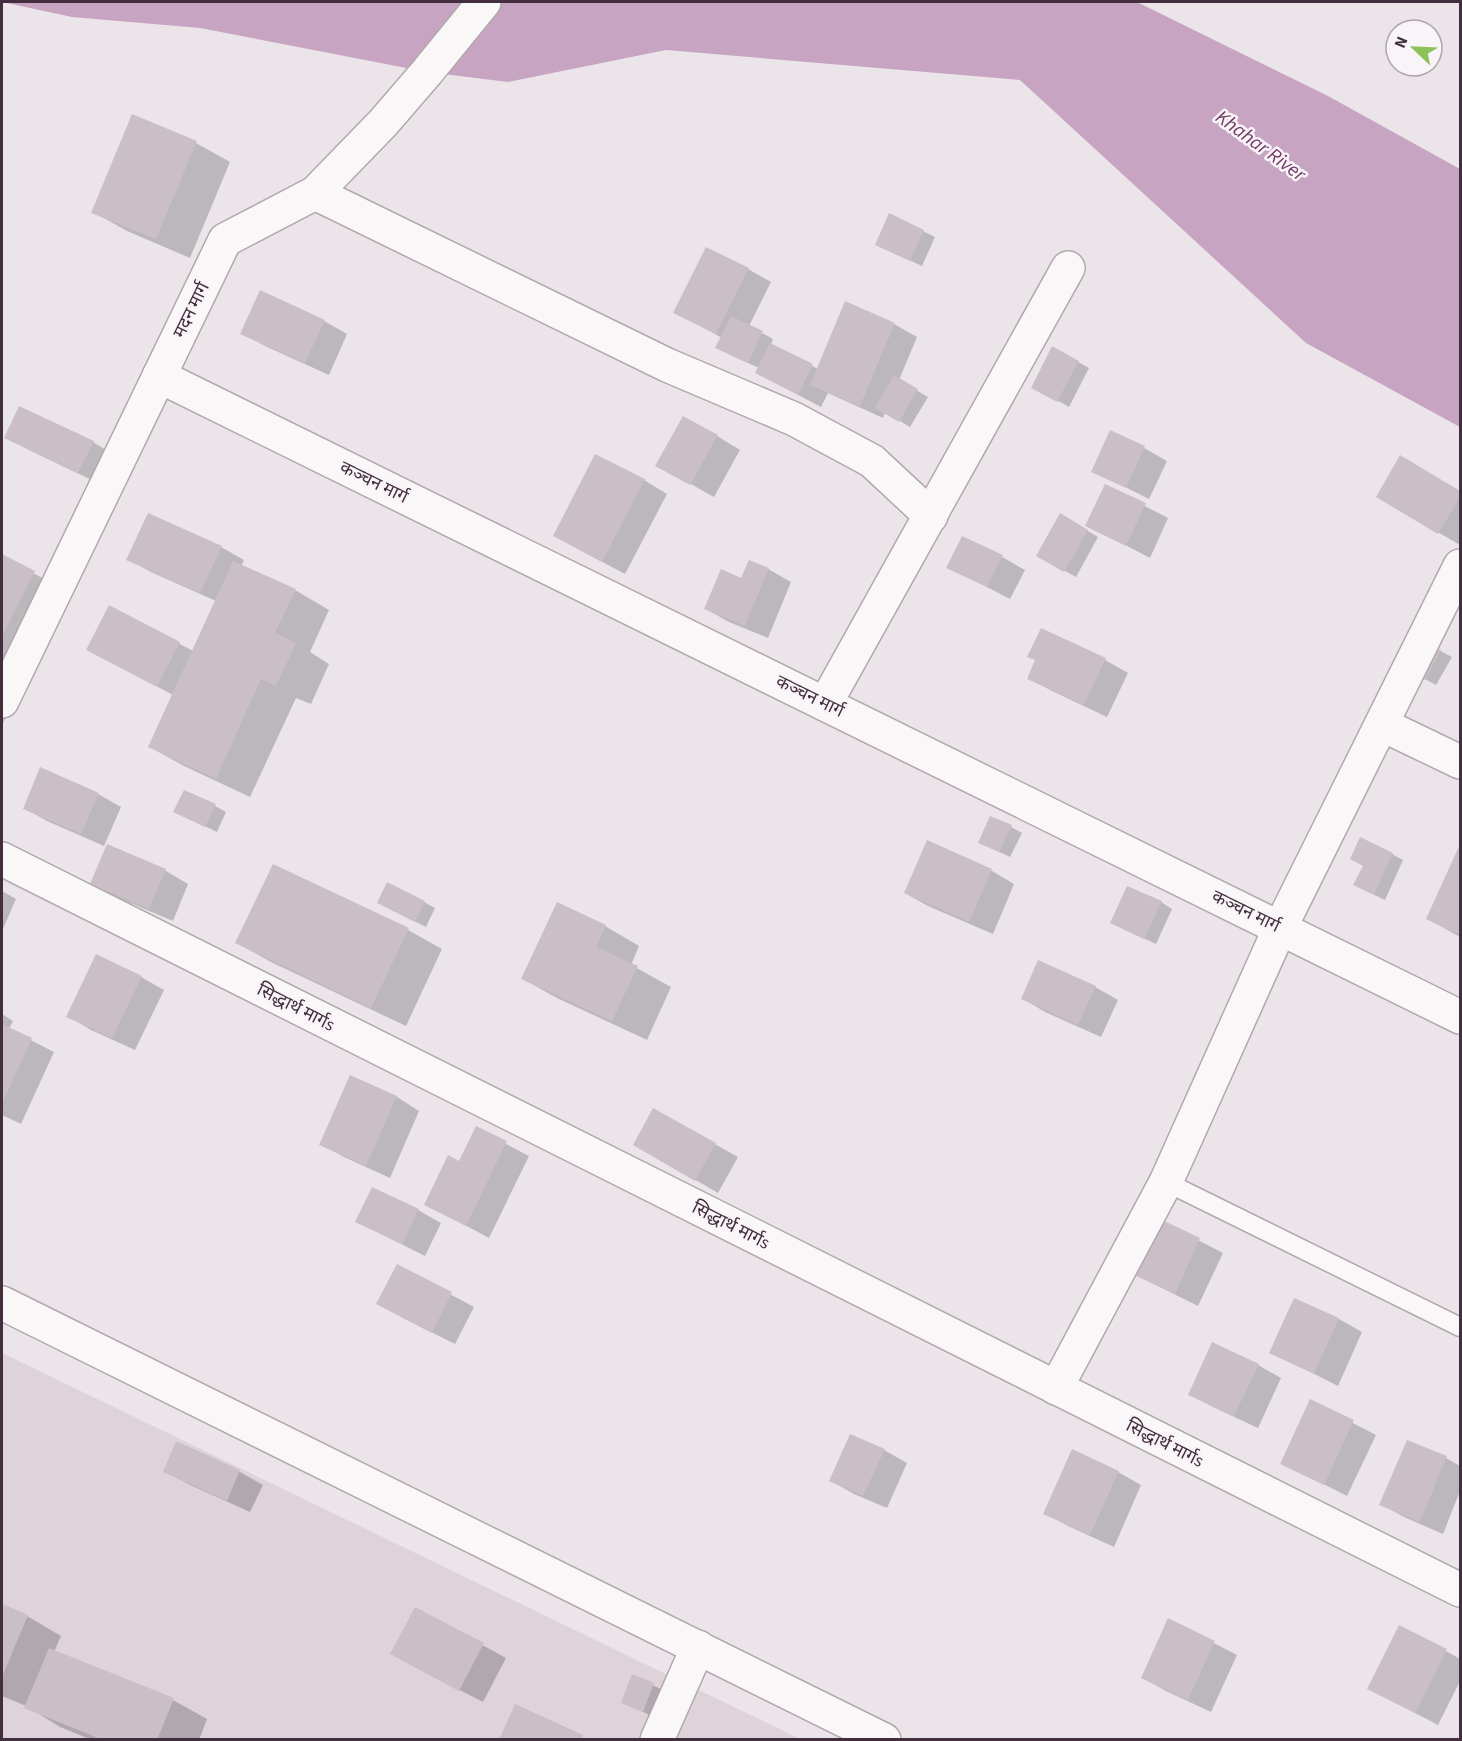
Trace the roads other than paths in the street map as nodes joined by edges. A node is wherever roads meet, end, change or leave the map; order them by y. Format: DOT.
graph roads {
  1 [pos="484,2"];
  2 [pos="315,193"];
  3 [pos="1068,268"];
  4 [pos="159,376"];
  5 [pos="931,516"];
  6 [pos="1461,566"];
  7 [pos="2,701"];
  8 [pos="825,704"];
  9 [pos="1383,725"];
  10 [pos="1461,762"];
  11 [pos="2,859"];
  12 [pos="1280,928"];
  13 [pos="1461,1017"];
  14 [pos="1166,1182"];
  15 [pos="2,1303"];
  16 [pos="1461,1327"];
  17 [pos="1056,1388"];
  18 [pos="1461,1590"];
  19 [pos="698,1647"];
  20 [pos="657,1740"];
  21 [pos="884,1740"];
  1 -- 2 [label="street, मदन मार्ग"];
  2 -- 4 [label="street, मदन मार्ग"];
  2 -- 5 [label="street"];
  3 -- 5 [label="street"];
  4 -- 7 [label="street, मदन मार्ग"];
  4 -- 8 [label="street, कञ्चन मार्ग"];
  5 -- 8 [label="street"];
  6 -- 9 [label="street"];
  8 -- 12 [label="street, कञ्चन मार्ग"];
  9 -- 10 [label="street"];
  9 -- 12 [label="street"];
  11 -- 17 [label="street, सिद्धार्थ मार्गs"];
  12 -- 13 [label="street, कञ्चन मार्ग"];
  12 -- 14 [label="street"];
  14 -- 16 [label="lane"];
  14 -- 17 [label="street"];
  15 -- 19 [label="street"];
  17 -- 18 [label="street, सिद्धार्थ मार्गs"];
  19 -- 20 [label="street"];
  19 -- 21 [label="street"];
}
